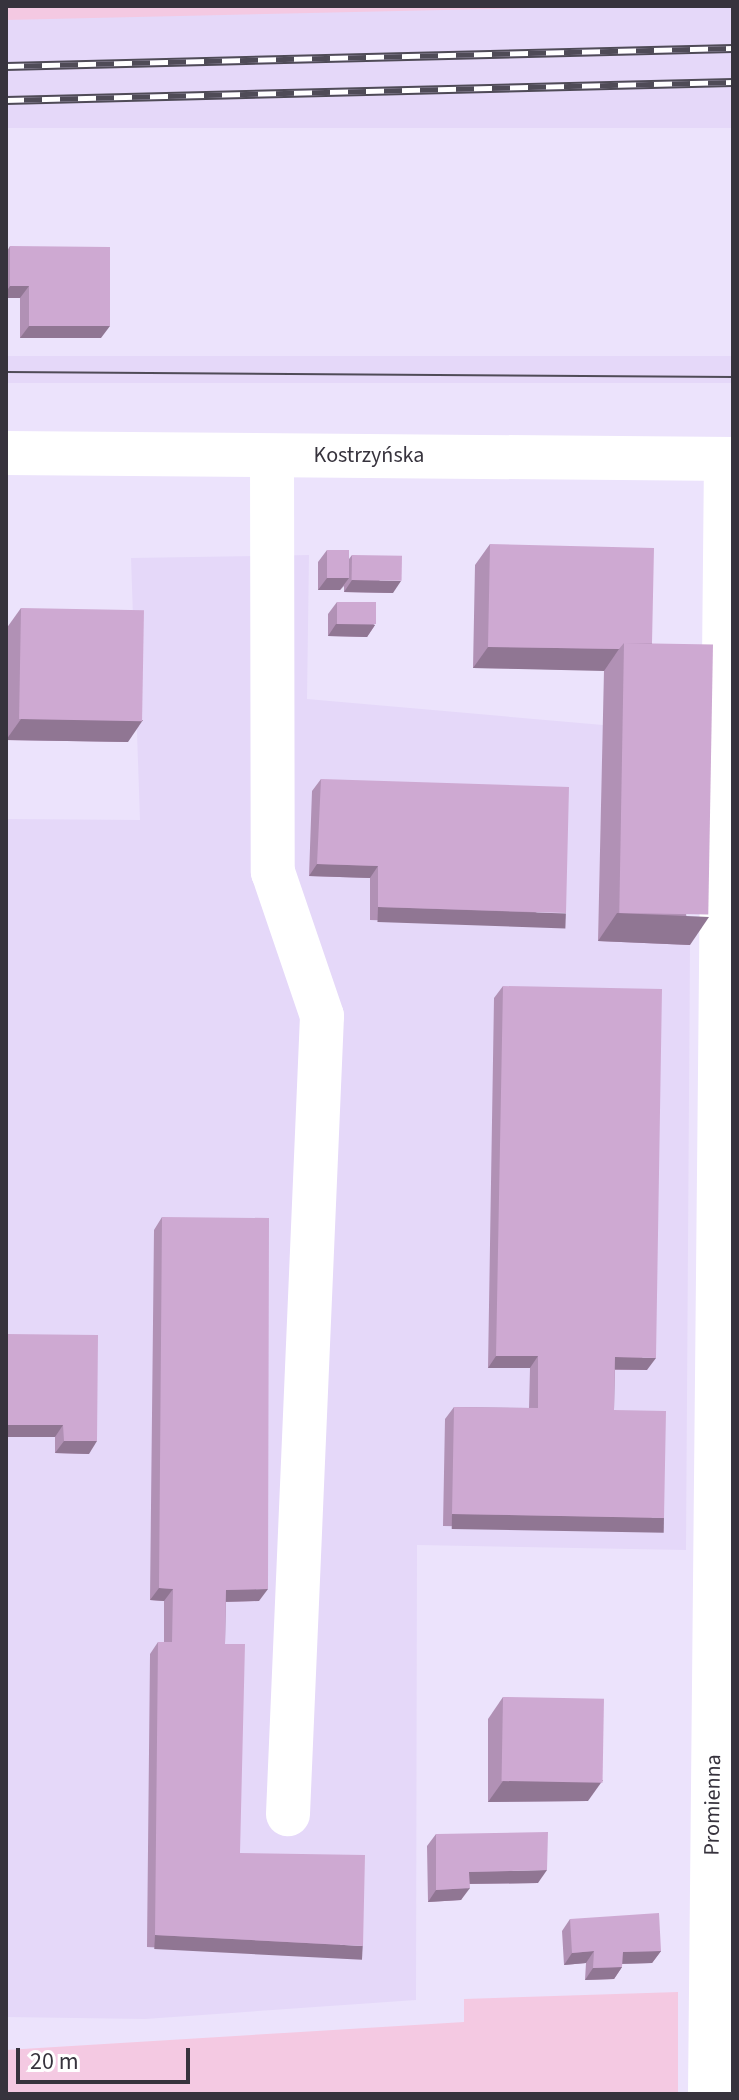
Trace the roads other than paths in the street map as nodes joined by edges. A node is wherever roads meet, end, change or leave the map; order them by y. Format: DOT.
graph roads {
  1 [pos="6,453"];
  2 [pos="272,456"];
  3 [pos="730,459"];
  4 [pos="288,1814"];
  5 [pos="710,2094"];
  1 -- 2 [label="street, Kostrzyńska"];
  2 -- 3 [label="street, Kostrzyńska"];
  2 -- 4 [label="street"];
  3 -- 5 [label="street, Promienna"];
}
